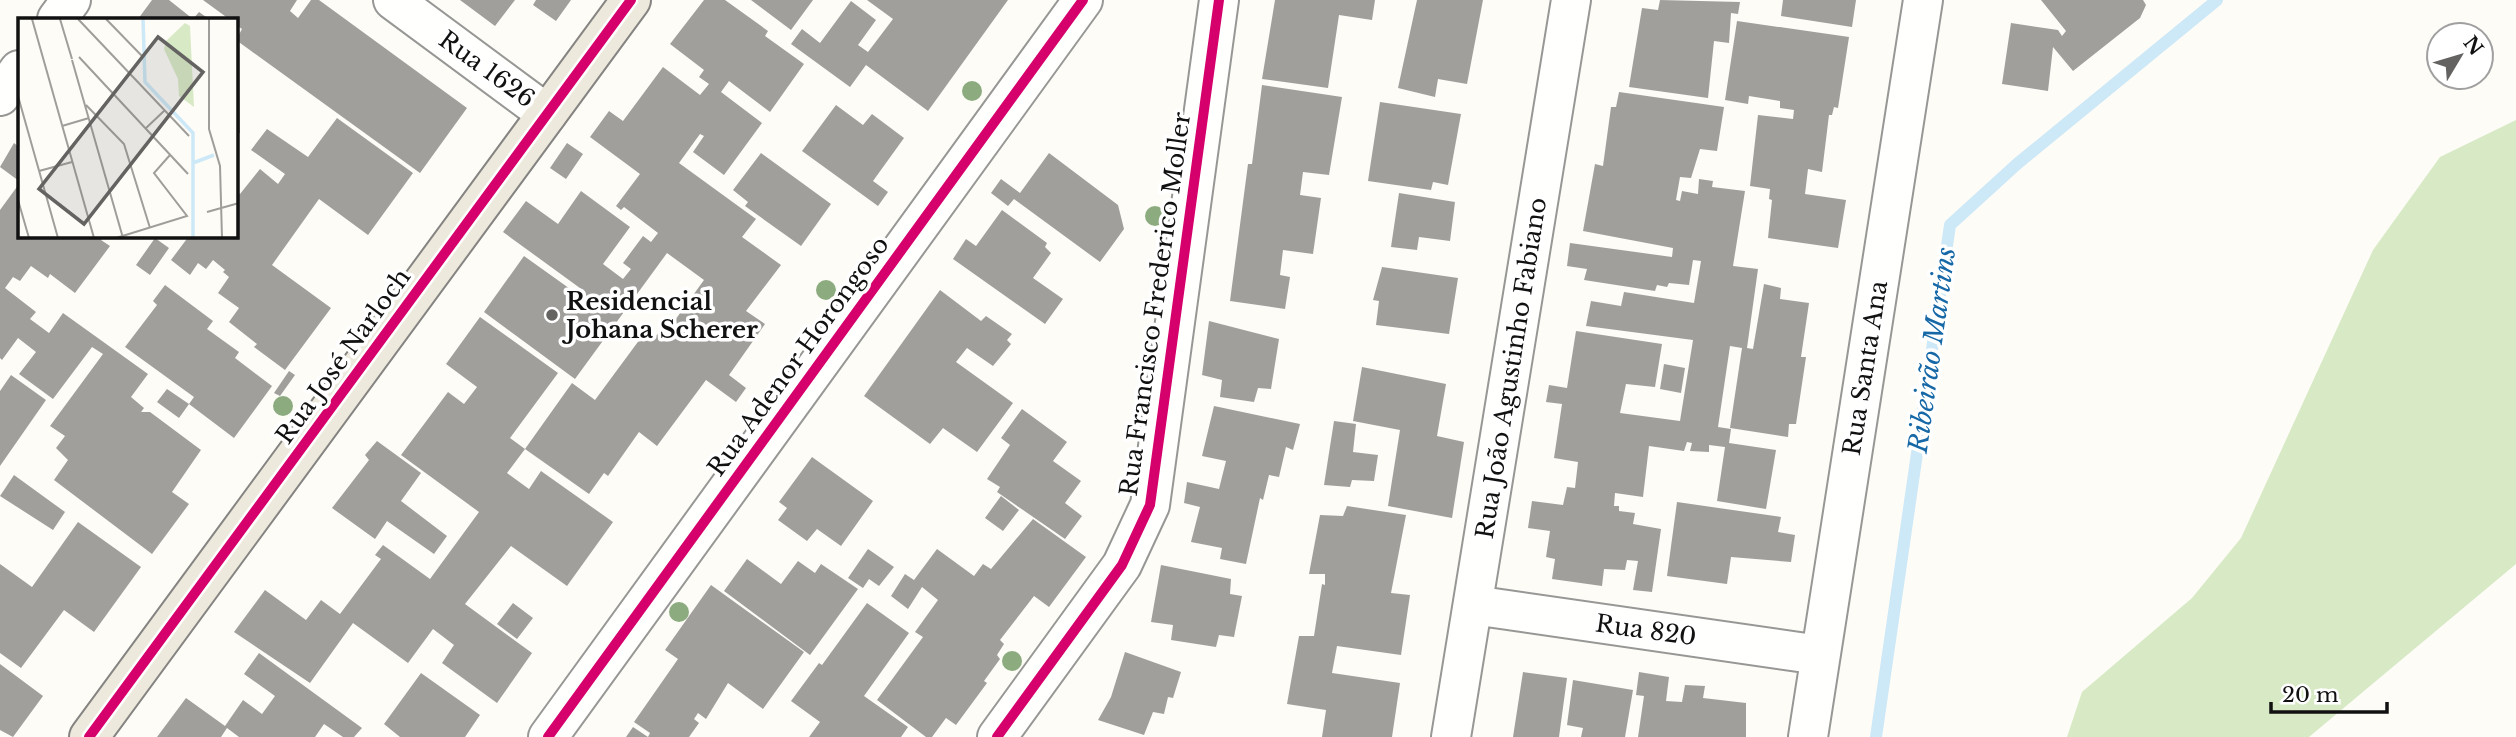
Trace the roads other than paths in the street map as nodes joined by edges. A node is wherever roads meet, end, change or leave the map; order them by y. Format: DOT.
graph roads {
  1 [pos="71,0"];
  2 [pos="393,0"];
  3 [pos="631,0"];
  4 [pos="1083,0"];
  5 [pos="1219,0"];
  6 [pos="1572,0"];
  7 [pos="1923,0"];
  8 [pos="58,18"];
  9 [pos="18,71"];
  10 [pos="0,96"];
  11 [pos="548,114"];
  12 [pos="1473,605"];
  13 [pos="1820,655"];
  14 [pos="89,737"];
  15 [pos="548,737"];
  16 [pos="998,737"];
  17 [pos="1451,737"];
  18 [pos="1808,737"];
  1 -- 8 [label="street"];
  2 -- 11 [label="street, Rua 1626"];
  3 -- 11 [label="main road, Rua José Narloch"];
  4 -- 15 [label="street, Rua Adenor Horongoso"];
  5 -- 16 [label="street, Rua Francisco Frederico Moller"];
  6 -- 12 [label="street, Rua João Agustinho Fabiano"];
  7 -- 13 [label="street, Rua Santa Ana"];
  9 -- 10 [label="street"];
  11 -- 14 [label="main road, Rua José Narloch"];
  12 -- 13 [label="street, Rua 820"];
  12 -- 17 [label="street, Rua João Agustinho Fabiano"];
  13 -- 18 [label="street, Rua Santa Ana"];
}
